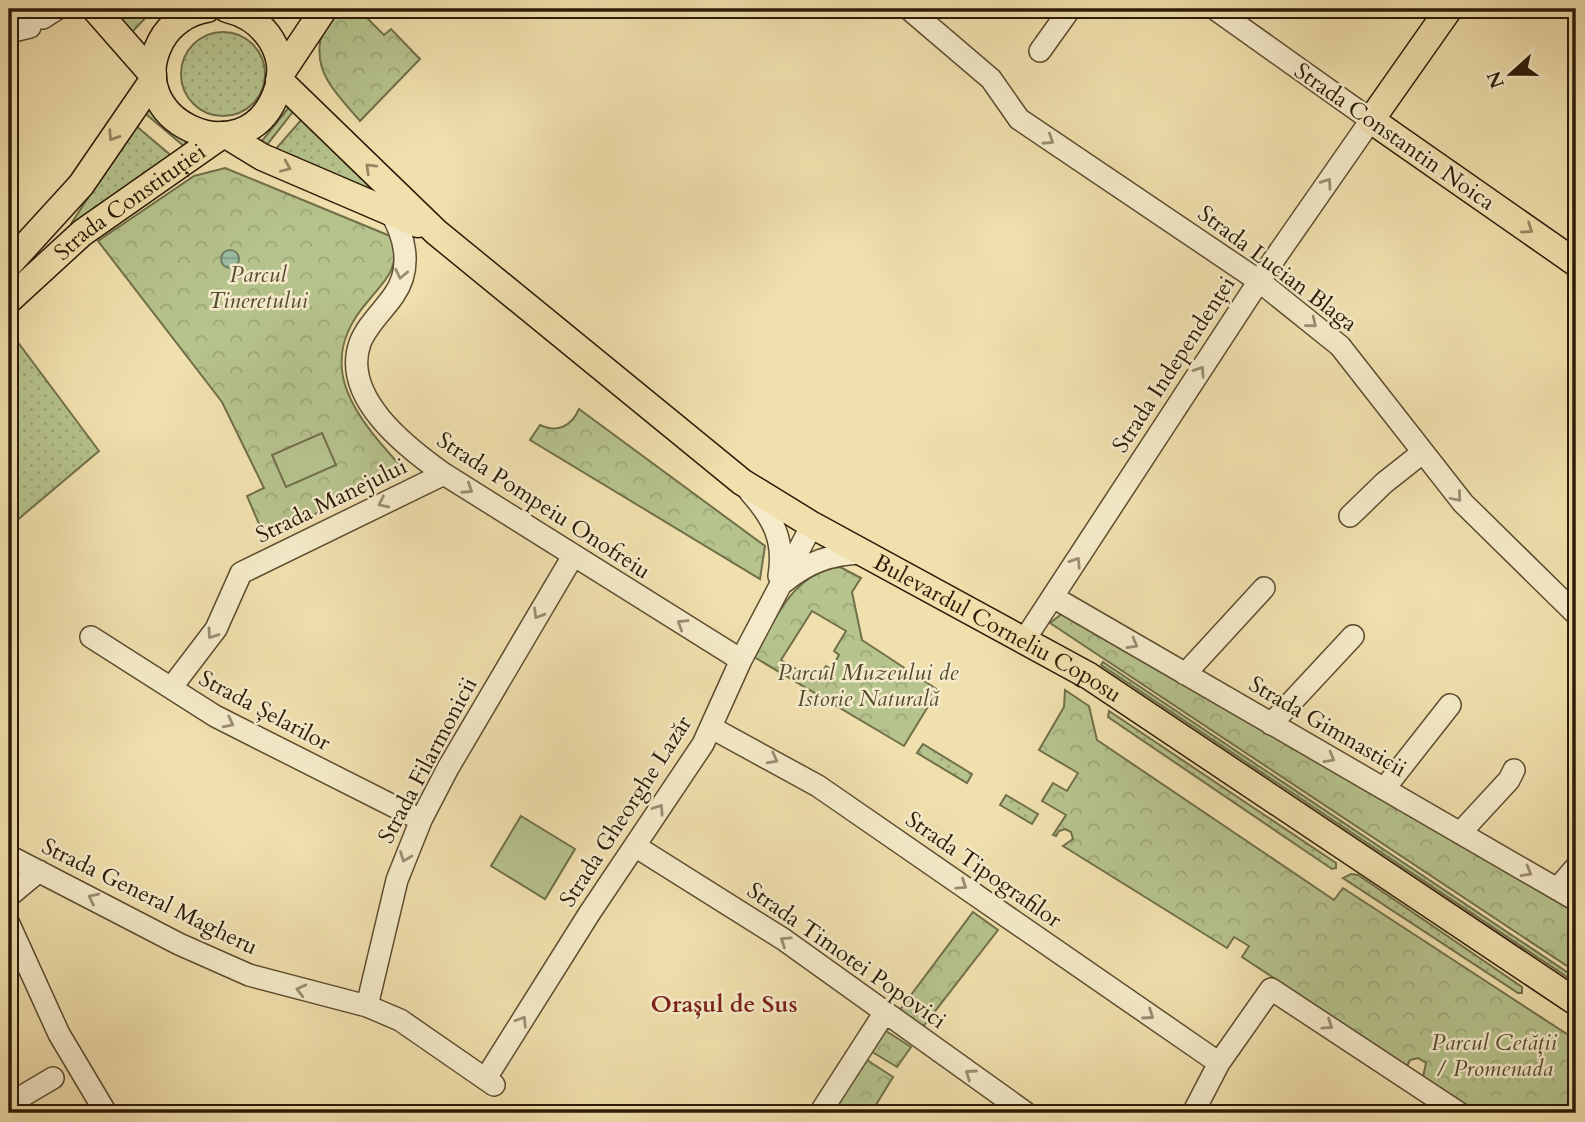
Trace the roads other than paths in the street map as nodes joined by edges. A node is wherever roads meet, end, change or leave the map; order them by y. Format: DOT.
graph roads {
  1 [pos="95,9"];
  2 [pos="207,9"];
  3 [pos="227,9"];
  4 [pos="324,9"];
  5 [pos="909,9"];
  6 [pos="1070,9"];
  7 [pos="1215,9"];
  8 [pos="1450,9"];
  9 [pos="1040,51"];
  10 [pos="153,78"];
  11 [pos="280,78"];
  12 [pos="1371,120"];
  13 [pos="224,135"];
  14 [pos="389,210"];
  15 [pos="436,232"];
  16 [pos="1576,263"];
  17 [pos="9,264"];
  18 [pos="1259,281"];
  19 [pos="9,300"];
  20 [pos="1422,453"];
  21 [pos="444,474"];
  22 [pos="742,482"];
  23 [pos="1350,516"];
  24 [pos="812,526"];
  25 [pos="862,553"];
  26 [pos="573,556"];
  27 [pos="777,588"];
  28 [pos="1264,588"];
  29 [pos="1053,597"];
  30 [pos="1576,614"];
  31 [pos="1353,636"];
  32 [pos="91,637"];
  33 [pos="1025,639"];
  34 [pos="741,660"];
  35 [pos="1185,674"];
  36 [pos="171,688"];
  37 [pos="1450,705"];
  38 [pos="1271,724"];
  39 [pos="712,727"];
  40 [pos="1514,770"];
  41 [pos="1384,789"];
  42 [pos="421,820"];
  43 [pos="1460,833"];
  44 [pos="635,846"];
  45 [pos="9,856"];
  46 [pos="1576,867"];
  47 [pos="39,871"];
  48 [pos="1557,889"];
  49 [pos="9,896"];
  50 [pos="1576,900"];
  51 [pos="9,924"];
  52 [pos="1576,1002"];
  53 [pos="367,1006"];
  54 [pos="884,1012"];
  55 [pos="1219,1063"];
  56 [pos="66,1071"];
  57 [pos="490,1082"];
  58 [pos="9,1104"];
  59 [pos="106,1113"];
  60 [pos="820,1113"];
  61 [pos="1026,1113"];
  62 [pos="1193,1113"];
  63 [pos="1459,1113"];
  1 -- 10 [label="main road, Bulevardul Corneliu Coposu"];
  2 -- 10 [label="main road"];
  3 -- 11 [label="main road"];
  4 -- 11 [label="main road"];
  5 -- 18 [label="street, Strada Lucian Blaga, one-way"];
  6 -- 9 [label="street"];
  7 -- 12 [label="street, Strada Constantin Noica"];
  8 -- 12 [label="main road"];
  10 -- 13 [label="main road, Bulevardul Corneliu Coposu"];
  10 -- 17 [label="main road, Strada Constituției, one-way"];
  11 -- 13 [label="main road"];
  15 -- 11 [label="main road, Bulevardul Corneliu Coposu, one-way"];
  12 -- 16 [label="main road, Strada Constantin Noica, one-way"];
  18 -- 12 [label="street, Strada Independenței, one-way"];
  13 -- 14 [label="main road, Bulevardul Corneliu Coposu, one-way"];
  13 -- 19 [label="main road, Strada Constituției"];
  14 -- 15 [label="main road, Bulevardul Corneliu Coposu"];
  14 -- 21 [label="street, Strada Pompeiu Onofreiu, one-way"];
  15 -- 22 [label="main road, Bulevardul Corneliu Coposu"];
  18 -- 20 [label="street, Strada Lucian Blaga, one-way"];
  29 -- 18 [label="street, Strada Independenței, one-way"];
  20 -- 23 [label="street"];
  20 -- 30 [label="street, Strada Lucian Blaga, one-way"];
  21 -- 26 [label="street, Strada Pompeiu Onofreiu, one-way"];
  21 -- 36 [label="street, Strada Manejului, one-way"];
  22 -- 24 [label="main road, Bulevardul Corneliu Coposu"];
  22 -- 27 [label="street"];
  24 -- 25 [label="main road, Bulevardul Corneliu Coposu"];
  24 -- 27 [label="street, Strada Gheorghe Lazăr"];
  25 -- 27 [label="street"];
  25 -- 33 [label="main road, Bulevardul Corneliu Coposu"];
  34 -- 26 [label="street, Strada Pompeiu Onofreiu, one-way"];
  26 -- 42 [label="street, Strada Filarmonicii, one-way"];
  27 -- 34 [label="street, Strada Gheorghe Lazăr"];
  28 -- 35 [label="street"];
  29 -- 33 [label="street, Strada Independenței"];
  29 -- 35 [label="street, Strada Gimnasticii, one-way"];
  31 -- 38 [label="street"];
  32 -- 36 [label="street, Strada Șelarilor"];
  33 -- 52 [label="main road, Bulevardul Corneliu Coposu"];
  34 -- 39 [label="street, Strada Gheorghe Lazăr"];
  35 -- 38 [label="street, Strada Gimnasticii"];
  36 -- 42 [label="street, Strada Șelarilor, one-way"];
  37 -- 41 [label="street"];
  38 -- 41 [label="street, Strada Gimnasticii, one-way"];
  44 -- 39 [label="street, Strada Gheorghe Lazăr, one-way"];
  39 -- 55 [label="street, Strada Tipografilor, one-way"];
  40 -- 43 [label="street"];
  41 -- 43 [label="street, Strada Gimnasticii"];
  42 -- 53 [label="street, Strada Filarmonicii, one-way"];
  43 -- 48 [label="street, Strada Gimnasticii, one-way"];
  54 -- 44 [label="street, Strada Timotei Popovici, one-way"];
  57 -- 44 [label="street, Strada Gheorghe Lazăr, one-way"];
  45 -- 47 [label="street, Strada General Magheru"];
  46 -- 48 [label="street"];
  47 -- 49 [label="street"];
  53 -- 47 [label="street, Strada General Magheru, one-way"];
  48 -- 50 [label="street, Strada Gimnasticii"];
  51 -- 56 [label="street"];
  53 -- 57 [label="street, Strada General Magheru"];
  54 -- 60 [label="street"];
  61 -- 54 [label="street, Strada Timotei Popovici, one-way"];
  55 -- 62 [label="street"];
  55 -- 63 [label="street, one-way"];
  56 -- 58 [label="street"];
  56 -- 59 [label="street"];
}
